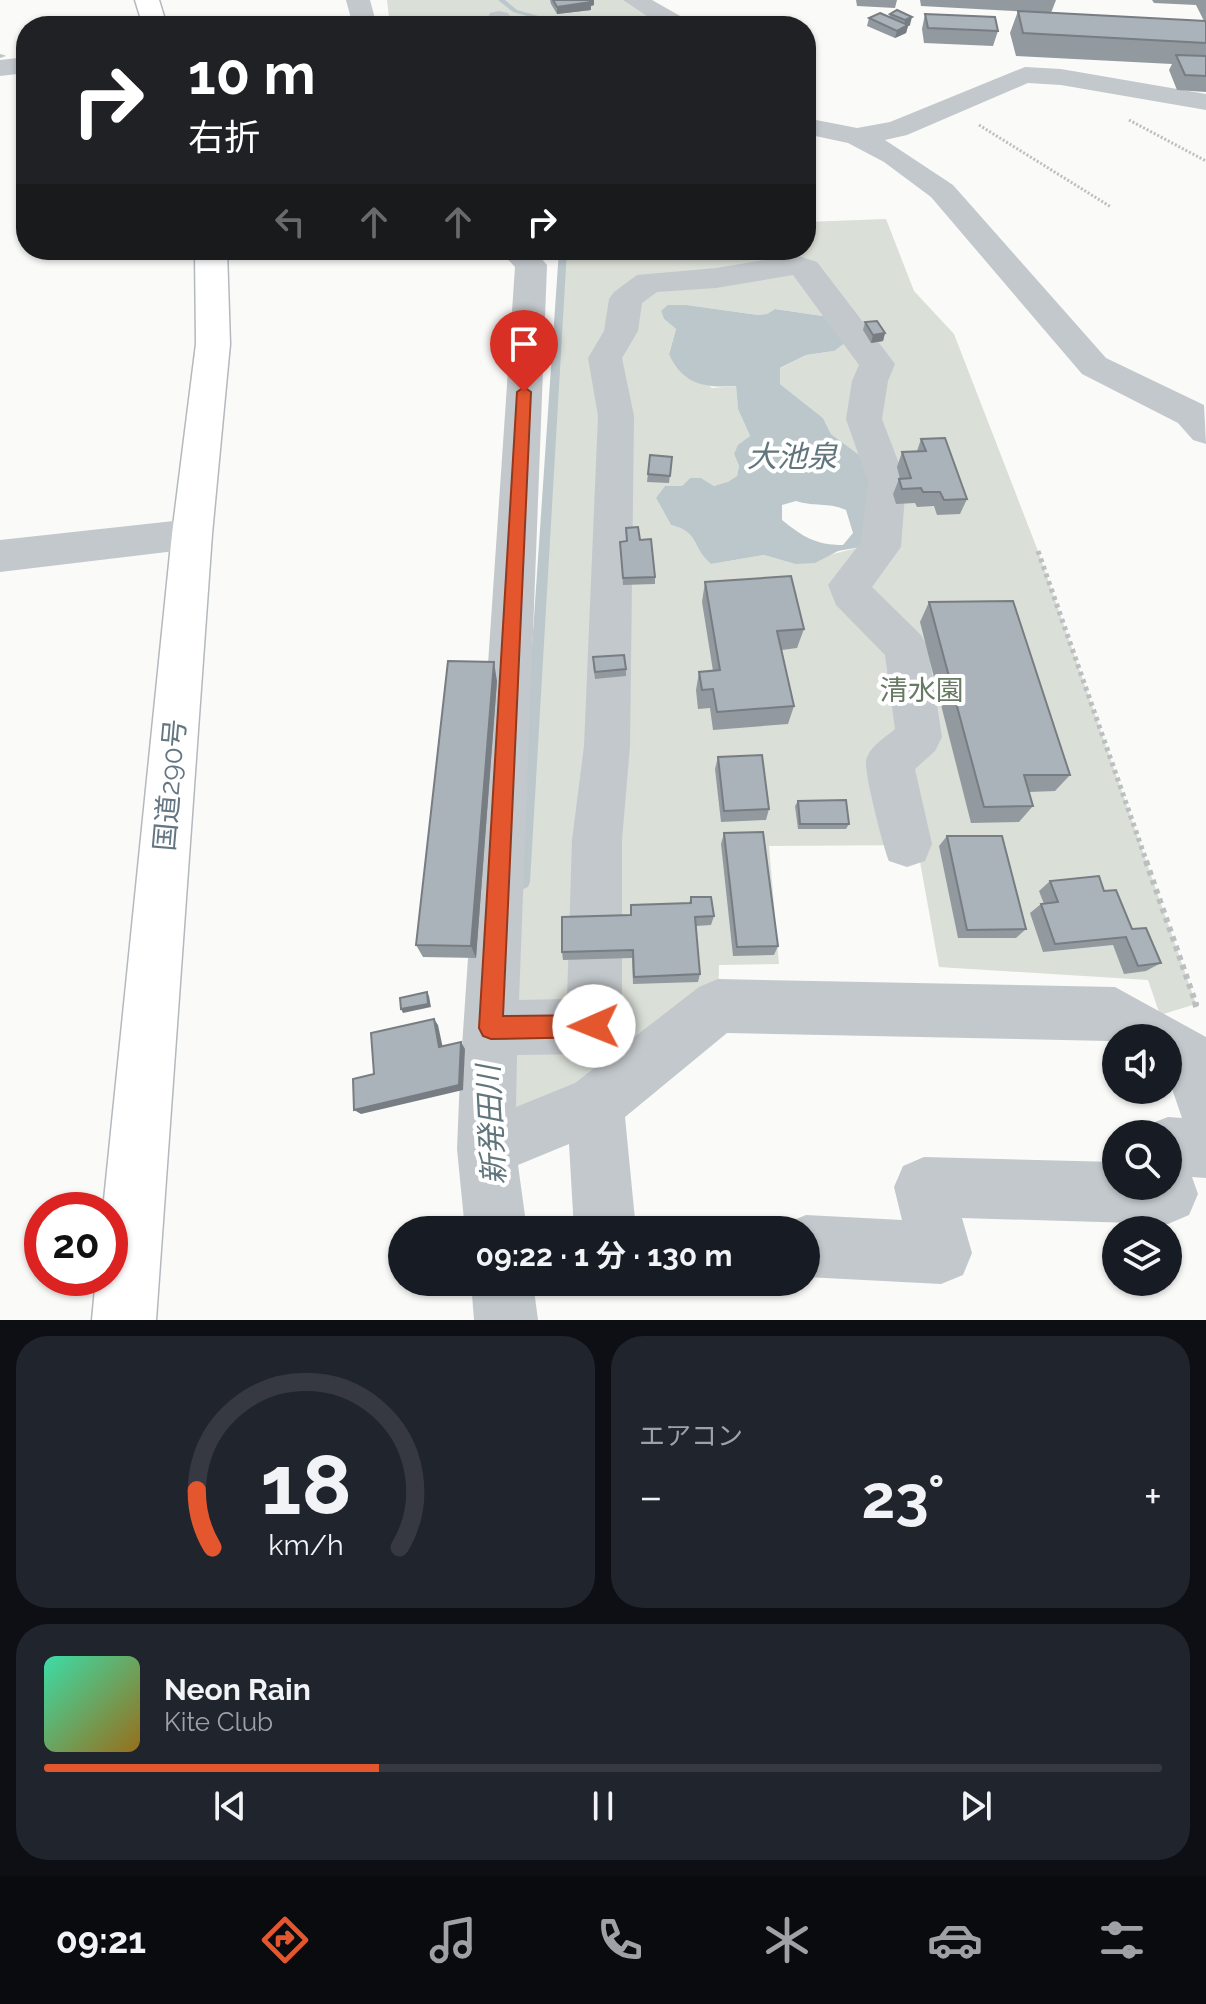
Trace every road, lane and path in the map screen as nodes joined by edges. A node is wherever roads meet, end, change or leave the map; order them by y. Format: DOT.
graph roads {
  1 [pos="635,0"];
  2 [pos="663,16"];
  3 [pos="1206,102"];
  4 [pos="949,107"];
  5 [pos="816,128"];
  6 [pos="857,136"];
  7 [pos="1111,207"];
  8 [pos="211,260"];
  9 [pos="526,260"];
  10 [pos="1206,431"];
  11 [pos="192,534"];
  12 [pos="1038,551"];
  13 [pos="0,556"];
  14 [pos="907,844"];
  15 [pos="1149,1024"];
  16 [pos="1175,1024"];
  17 [pos="509,1028"];
  18 [pos="1182,1047"];
  19 [pos="595,1104"];
  20 [pos="1206,1106"];
  21 [pos="1182,1147"];
  22 [pos="486,1149"];
  23 [pos="1206,1149"];
  24 [pos="1102,1192"];
  25 [pos="494,1216"];
  26 [pos="604,1216"];
  27 [pos="820,1247"];
  28 [pos="503,1296"];
  29 [pos="124,1320"];
  30 [pos="506,1320"];
  1 -- 2 [label="street"];
  3 -- 4 [label="street"];
  4 -- 6 [label="street"];
  4 -- 7 [label="path"];
  5 -- 6 [label="street"];
  6 -- 10 [label="street"];
  8 -- 11 [label="highway, 国道290号"];
  9 -- 17 [label="street"];
  11 -- 13 [label="street"];
  11 -- 29 [label="highway, 国道290号"];
  12 -- 16 [label="path"];
  14 -- 17 [label="street"];
  15 -- 19 [label="street"];
  17 -- 22 [label="street"];
  18 -- 20 [label="street"];
  19 -- 22 [label="street"];
  19 -- 26 [label="street"];
  21 -- 23 [label="street"];
  22 -- 25 [label="street"];
  24 -- 27 [label="street"];
  28 -- 30 [label="street"];
}
